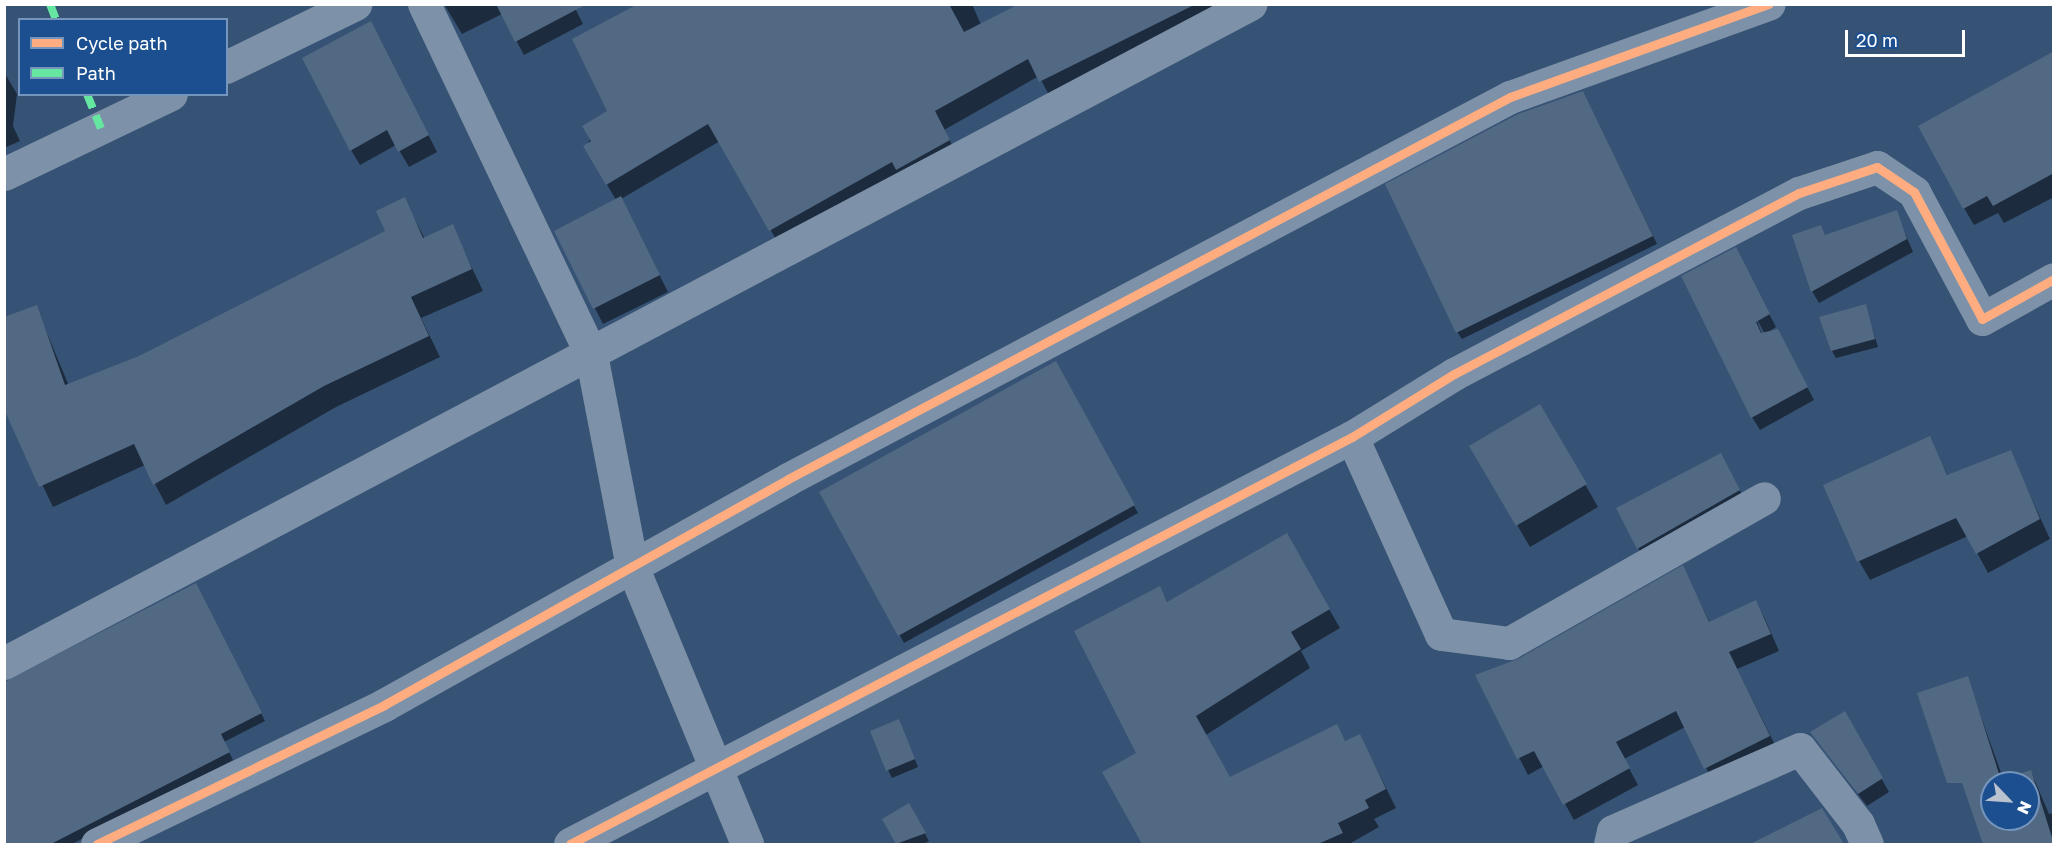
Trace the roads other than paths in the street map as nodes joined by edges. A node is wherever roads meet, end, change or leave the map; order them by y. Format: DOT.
graph roads {
  1 [pos="355,4"];
  2 [pos="424,4"];
  3 [pos="1250,4"];
  4 [pos="1769,4"];
  5 [pos="228,67"];
  6 [pos="167,96"];
  7 [pos="4,174"];
  8 [pos="2054,279"];
  9 [pos="591,354"];
  10 [pos="1352,437"];
  11 [pos="1764,498"];
  12 [pos="632,566"];
  13 [pos="4,663"];
  14 [pos="716,768"];
  15 [pos="97,844"];
  16 [pos="570,844"];
  17 [pos="747,844"];
  18 [pos="1610,844"];
  19 [pos="1867,844"];
  1 -- 5 [label="street"];
  2 -- 9 [label="street"];
  3 -- 9 [label="street"];
  4 -- 12 [label="street"];
  6 -- 7 [label="street"];
  8 -- 10 [label="street"];
  9 -- 12 [label="street"];
  9 -- 13 [label="street"];
  10 -- 11 [label="street"];
  10 -- 14 [label="street"];
  12 -- 14 [label="street"];
  12 -- 15 [label="street"];
  14 -- 16 [label="street"];
  14 -- 17 [label="street"];
  18 -- 19 [label="street"];
}
